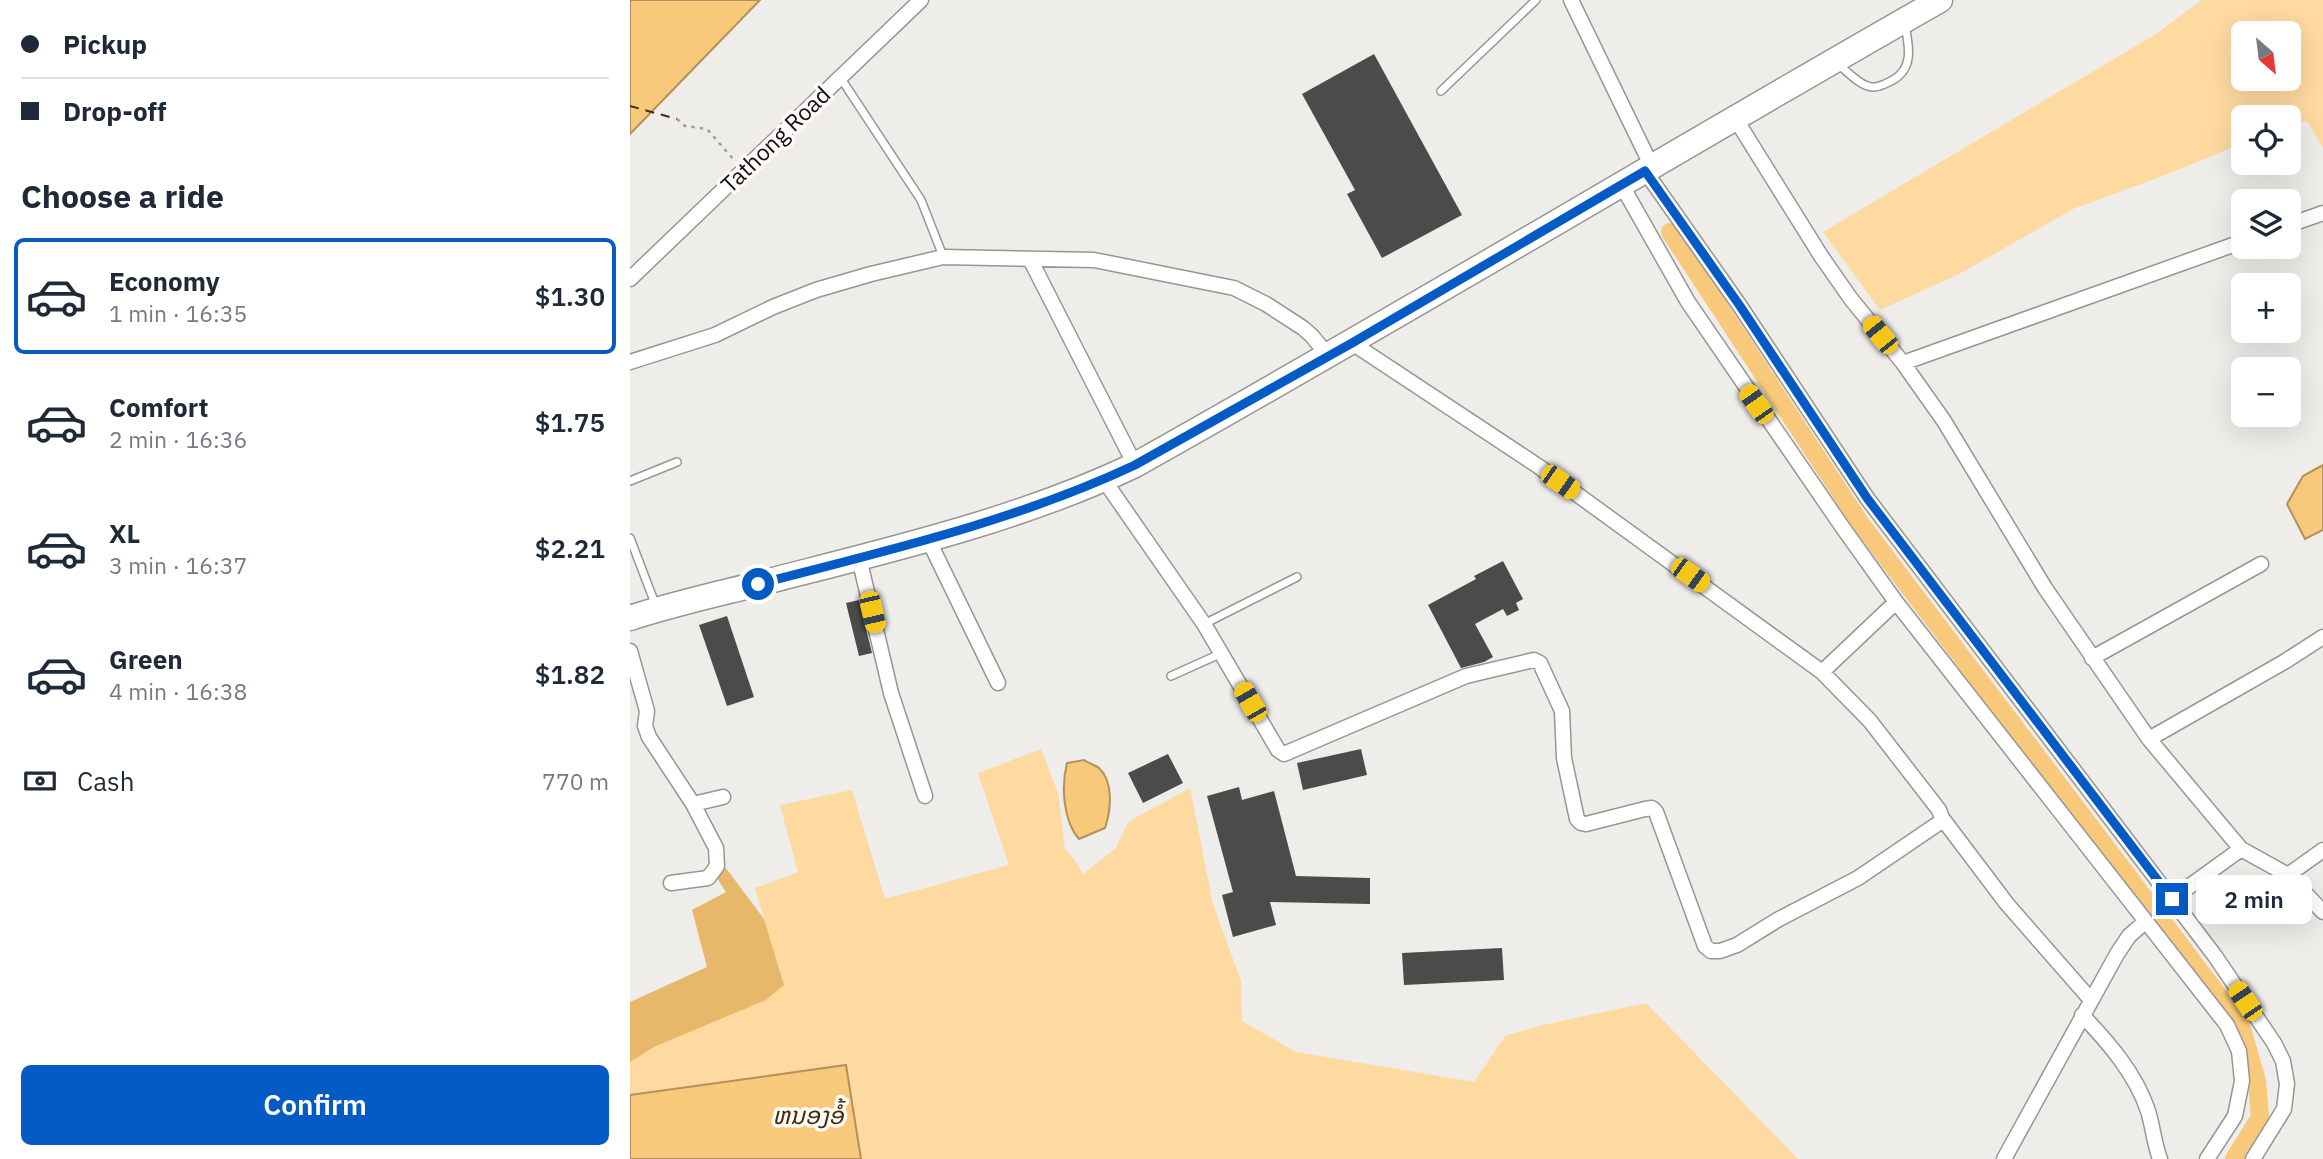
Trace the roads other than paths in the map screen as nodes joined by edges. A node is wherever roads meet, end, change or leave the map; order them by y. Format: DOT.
graph roads {
  1 [pos="921,0"];
  2 [pos="1536,0"];
  3 [pos="1571,0"];
  4 [pos="1940,0"];
  5 [pos="1904,21"];
  6 [pos="1833,61"];
  7 [pos="840,77"];
  8 [pos="1441,91"];
  9 [pos="1735,118"];
  10 [pos="1648,169"];
  11 [pos="1621,184"];
  12 [pos="2323,213"];
  13 [pos="2301,221"];
  14 [pos="2231,246"];
  15 [pos="943,257"];
  16 [pos="1030,259"];
  17 [pos="630,279"];
  18 [pos="1352,343"];
  19 [pos="1329,357"];
  20 [pos="630,362"];
  21 [pos="1903,363"];
  22 [pos="677,461"];
  23 [pos="1135,465"];
  24 [pos="1104,480"];
  25 [pos="630,481"];
  26 [pos="630,538"];
  27 [pos="928,539"];
  28 [pos="859,558"];
  29 [pos="2261,565"];
  30 [pos="1297,577"];
  31 [pos="1896,601"];
  32 [pos="657,609"];
  33 [pos="630,618"];
  34 [pos="1205,624"];
  35 [pos="2323,637"];
  36 [pos="630,651"];
  37 [pos="1222,653"];
  38 [pos="2092,659"];
  39 [pos="1822,671"];
  40 [pos="1171,676"];
  41 [pos="998,683"];
  42 [pos="2148,739"];
  43 [pos="925,796"];
  44 [pos="723,797"];
  45 [pos="693,804"];
  46 [pos="1942,818"];
  47 [pos="2241,849"];
  48 [pos="2323,850"];
  49 [pos="2288,875"];
  50 [pos="671,883"];
  51 [pos="2172,899"];
  52 [pos="2323,912"];
  53 [pos="2145,922"];
  54 [pos="2091,1000"];
  55 [pos="2082,1015"];
  56 [pos="2004,1159"];
  57 [pos="2160,1159"];
  58 [pos="2207,1159"];
  59 [pos="2253,1159"];
  1 -- 7 [label="street, Tathong Road"];
  2 -- 8 [label="lane"];
  3 -- 10 [label="street"];
  4 -- 5 [label="highway"];
  5 -- 6 [label="highway"];
  5 -- 6 [label="lane"];
  6 -- 9 [label="highway"];
  7 -- 15 [label="lane"];
  7 -- 17 [label="street, Tathong Road"];
  9 -- 10 [label="highway"];
  9 -- 21 [label="street"];
  10 -- 11 [label="highway"];
  10 -- 51 [label="street"];
  11 -- 18 [label="highway"];
  11 -- 31 [label="street"];
  12 -- 13 [label="street"];
  14 -- 21 [label="street"];
  15 -- 16 [label="street"];
  15 -- 20 [label="street"];
  16 -- 19 [label="street"];
  16 -- 23 [label="street"];
  18 -- 19 [label="highway"];
  18 -- 39 [label="street"];
  19 -- 23 [label="highway"];
  21 -- 38 [label="street"];
  22 -- 25 [label="lane"];
  23 -- 24 [label="highway"];
  24 -- 27 [label="highway"];
  24 -- 34 [label="street"];
  26 -- 32 [label="lane"];
  27 -- 28 [label="highway"];
  27 -- 41 [label="street"];
  28 -- 32 [label="highway"];
  28 -- 43 [label="street"];
  29 -- 38 [label="street"];
  30 -- 34 [label="lane"];
  31 -- 39 [label="street"];
  31 -- 53 [label="street"];
  32 -- 33 [label="highway"];
  34 -- 37 [label="street"];
  35 -- 42 [label="street"];
  36 -- 45 [label="street"];
  37 -- 40 [label="lane"];
  37 -- 46 [label="street"];
  38 -- 42 [label="street"];
  39 -- 46 [label="street"];
  42 -- 47 [label="street"];
  44 -- 45 [label="street"];
  45 -- 50 [label="street"];
  46 -- 54 [label="street"];
  47 -- 49 [label="street"];
  47 -- 51 [label="street"];
  48 -- 49 [label="street"];
  49 -- 52 [label="street"];
  51 -- 59 [label="street"];
  53 -- 54 [label="street"];
  53 -- 58 [label="street"];
  54 -- 55 [label="street"];
  55 -- 56 [label="street"];
  55 -- 57 [label="street"];
}
